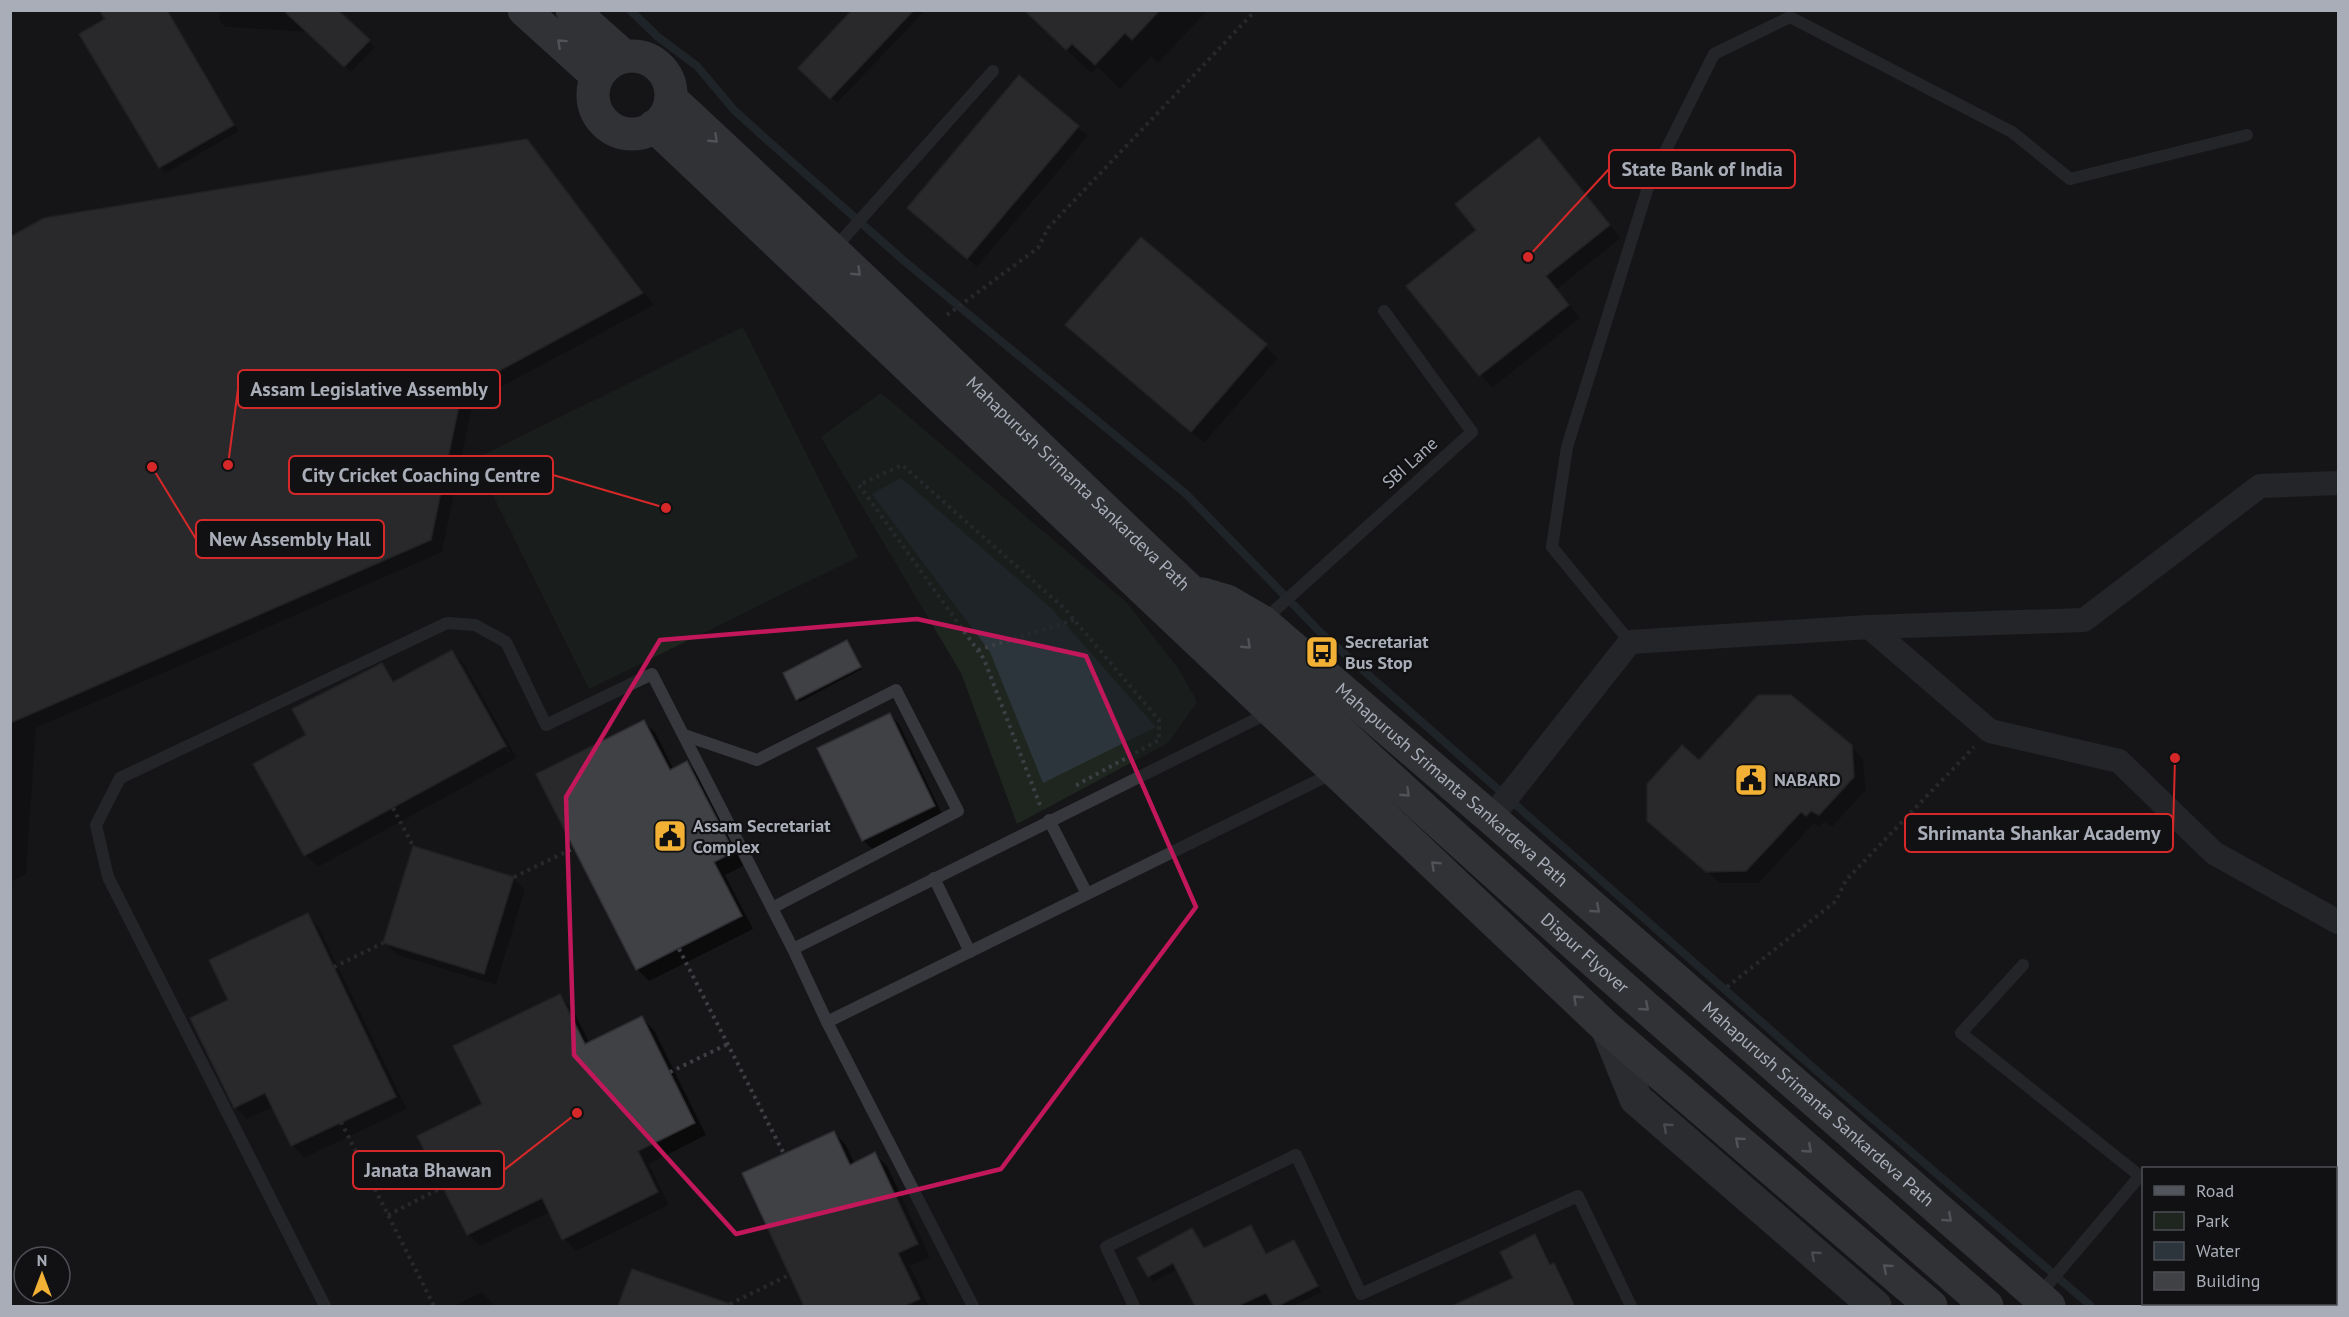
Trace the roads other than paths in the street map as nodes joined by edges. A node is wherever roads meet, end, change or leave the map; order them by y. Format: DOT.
graph roads {
  1 [pos="524,10"];
  2 [pos="572,10"];
  3 [pos="624,56"];
  4 [pos="993,71"];
  5 [pos="597,76"];
  6 [pos="671,99"];
  7 [pos="654,126"];
  8 [pos="2247,135"];
  9 [pos="840,242"];
  10 [pos="1384,311"];
  11 [pos="2338,483"];
  12 [pos="1189,590"];
  13 [pos="1270,613"];
  14 [pos="1869,627"];
  15 [pos="1630,642"];
  16 [pos="1271,712"];
  17 [pos="684,735"];
  18 [pos="1336,772"];
  19 [pos="1495,813"];
  20 [pos="1049,820"];
  21 [pos="934,878"];
  22 [pos="1087,894"];
  23 [pos="772,909"];
  24 [pos="2338,922"];
  25 [pos="793,948"];
  26 [pos="970,952"];
  27 [pos="2023,965"];
  28 [pos="827,1022"];
  29 [pos="1607,1028"];
  30 [pos="2044,1297"];
  31 [pos="325,1306"];
  32 [pos="973,1306"];
  33 [pos="1134,1306"];
  34 [pos="1631,1306"];
  35 [pos="1875,1306"];
  36 [pos="1932,1306"];
  37 [pos="1988,1306"];
  5 -- 1 [label="main road, one-way"];
  2 -- 3 [label="main road"];
  3 -- 5 [label="main road"];
  3 -- 6 [label="main road"];
  4 -- 9 [label="lane"];
  5 -- 7 [label="main road"];
  6 -- 7 [label="main road"];
  6 -- 9 [label="main road, Mahapurush Srimanta Sankardeva Path, one-way"];
  7 -- 16 [label="main road, Mahapurush Srimanta Sankardeva Path"];
  8 -- 15 [label="lane"];
  9 -- 12 [label="main road, Mahapurush Srimanta Sankardeva Path, one-way"];
  10 -- 13 [label="lane, SBI Lane"];
  11 -- 14 [label="street"];
  12 -- 13 [label="main road, Mahapurush Srimanta Sankardeva Path"];
  12 -- 37 [label="main road, Dispur Flyover, one-way"];
  13 -- 19 [label="main road, Mahapurush Srimanta Sankardeva Path"];
  14 -- 15 [label="street"];
  14 -- 24 [label="street"];
  15 -- 19 [label="street"];
  16 -- 18 [label="main road, Mahapurush Srimanta Sankardeva Path"];
  16 -- 20 [label="lane"];
  17 -- 23 [label="lane"];
  17 -- 23 [label="lane"];
  17 -- 31 [label="lane"];
  18 -- 22 [label="lane"];
  29 -- 18 [label="main road, Mahapurush Srimanta Sankardeva Path, one-way"];
  19 -- 30 [label="main road, Mahapurush Srimanta Sankardeva Path, one-way"];
  20 -- 21 [label="lane"];
  20 -- 22 [label="lane"];
  21 -- 25 [label="lane"];
  21 -- 26 [label="lane"];
  22 -- 26 [label="lane"];
  23 -- 25 [label="lane"];
  25 -- 28 [label="lane"];
  26 -- 28 [label="lane"];
  27 -- 30 [label="lane"];
  28 -- 32 [label="lane"];
  35 -- 29 [label="main road, one-way"];
  36 -- 29 [label="main road, Mahapurush Srimanta Sankardeva Path, one-way"];
  33 -- 34 [label="lane"];
}
